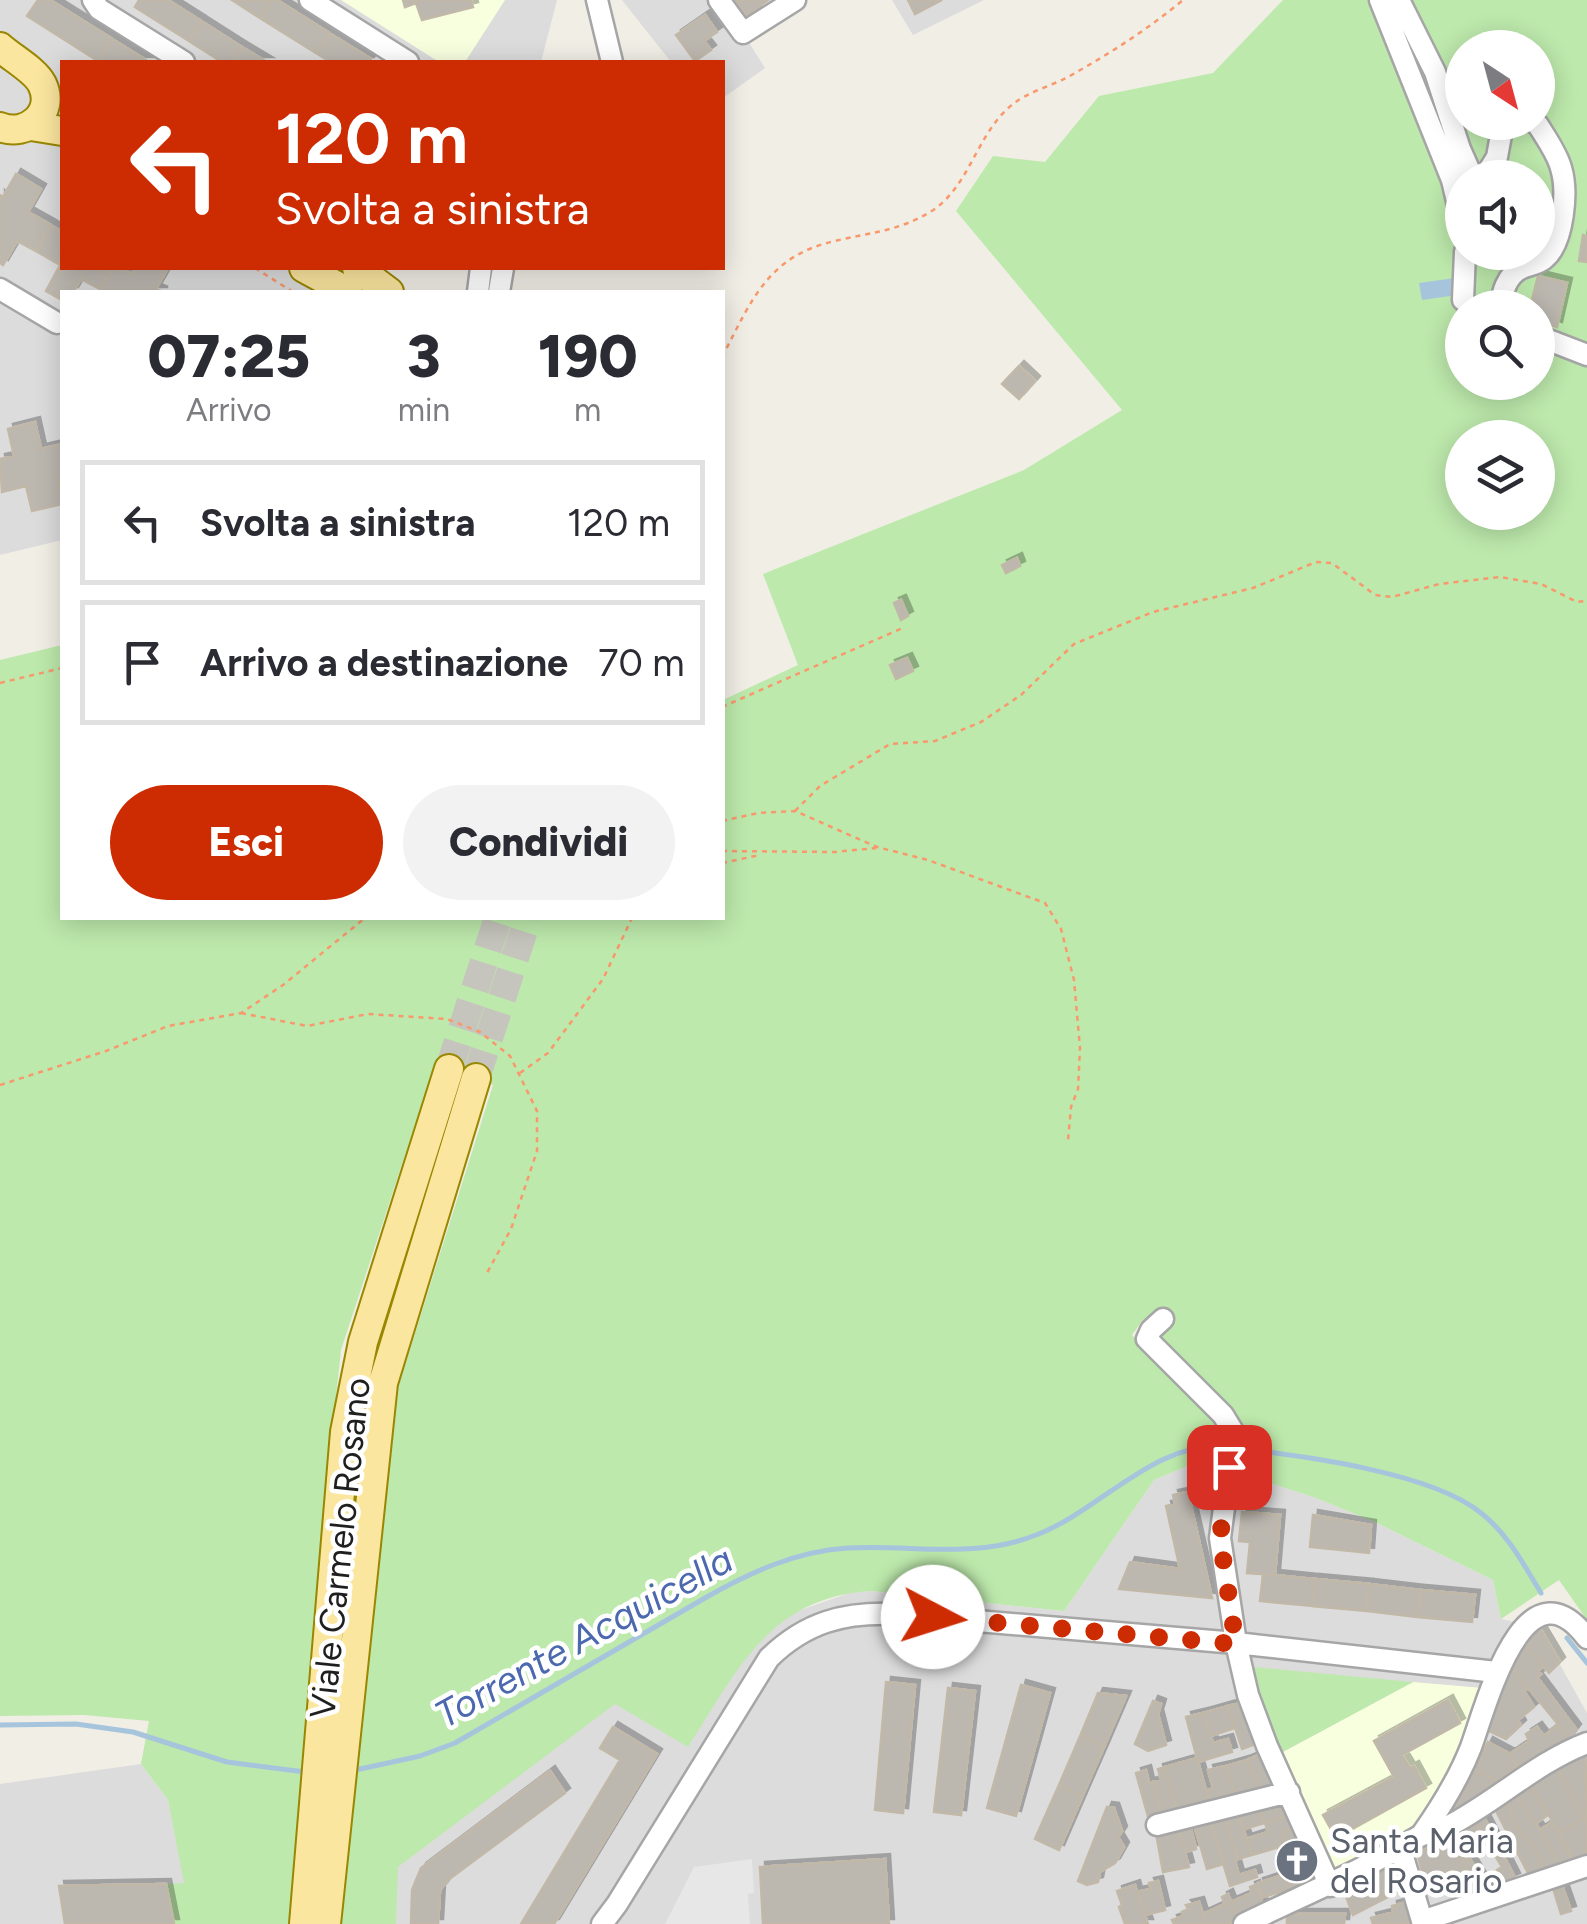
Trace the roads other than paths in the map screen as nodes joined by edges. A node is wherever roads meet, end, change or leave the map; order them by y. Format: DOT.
graph roads {
  1 [pos="93,0"];
  2 [pos="310,0"];
  3 [pos="597,0"];
  4 [pos="719,0"];
  5 [pos="795,0"];
  6 [pos="1380,0"];
  7 [pos="1398,0"];
  8 [pos="0,47"];
  9 [pos="181,60"];
  10 [pos="405,60"];
  11 [pos="612,60"];
  12 [pos="51,86"];
  13 [pos="31,126"];
  14 [pos="0,127"];
  15 [pos="60,132"];
  16 [pos="1546,140"];
  17 [pos="1465,160"];
  18 [pos="1445,162"];
  19 [pos="308,270"];
  20 [pos="360,270"];
  21 [pos="0,289"];
  22 [pos="344,290"];
  23 [pos="386,290"];
  24 [pos="1503,290"];
  25 [pos="57,323"];
  26 [pos="1555,343"];
  27 [pos="1587,355"];
  28 [pos="463,1074"];
  29 [pos="1163,1319"];
  30 [pos="1587,1638"];
  31 [pos="1236,1644"];
  32 [pos="1496,1672"];
  33 [pos="1587,1743"];
  34 [pos="1290,1792"];
  35 [pos="326,1812"];
  36 [pos="1156,1825"];
  37 [pos="1422,1834"];
  38 [pos="1402,1850"];
  39 [pos="1587,1866"];
  40 [pos="1330,1886"];
  41 [pos="609,1917"];
  42 [pos="1422,1923"];
  43 [pos="304,1924"];
  44 [pos="326,1924"];
  45 [pos="1244,1924"];
  1 -- 9 [label="street"];
  2 -- 10 [label="street"];
  3 -- 11 [label="street"];
  4 -- 5 [label="street"];
  6 -- 18 [label="street"];
  7 -- 17 [label="street"];
  8 -- 12 [label="main road"];
  12 -- 13 [label="main road"];
  13 -- 14 [label="main road"];
  13 -- 15 [label="main road"];
  16 -- 24 [label="street"];
  19 -- 22 [label="main road"];
  20 -- 23 [label="main road"];
  21 -- 25 [label="street"];
  26 -- 27 [label="street"];
  28 -- 35 [label="main road, Viale Carmelo Rosano"];
  29 -- 31 [label="street"];
  30 -- 32 [label="street"];
  31 -- 32 [label="street"];
  31 -- 34 [label="street"];
  31 -- 41 [label="street"];
  32 -- 37 [label="street"];
  33 -- 37 [label="street"];
  34 -- 36 [label="street"];
  34 -- 40 [label="street"];
  35 -- 43 [label="main road"];
  35 -- 44 [label="main road"];
  37 -- 38 [label="street"];
  38 -- 40 [label="street"];
  38 -- 42 [label="street"];
  39 -- 42 [label="street"];
  40 -- 45 [label="street"];
}
